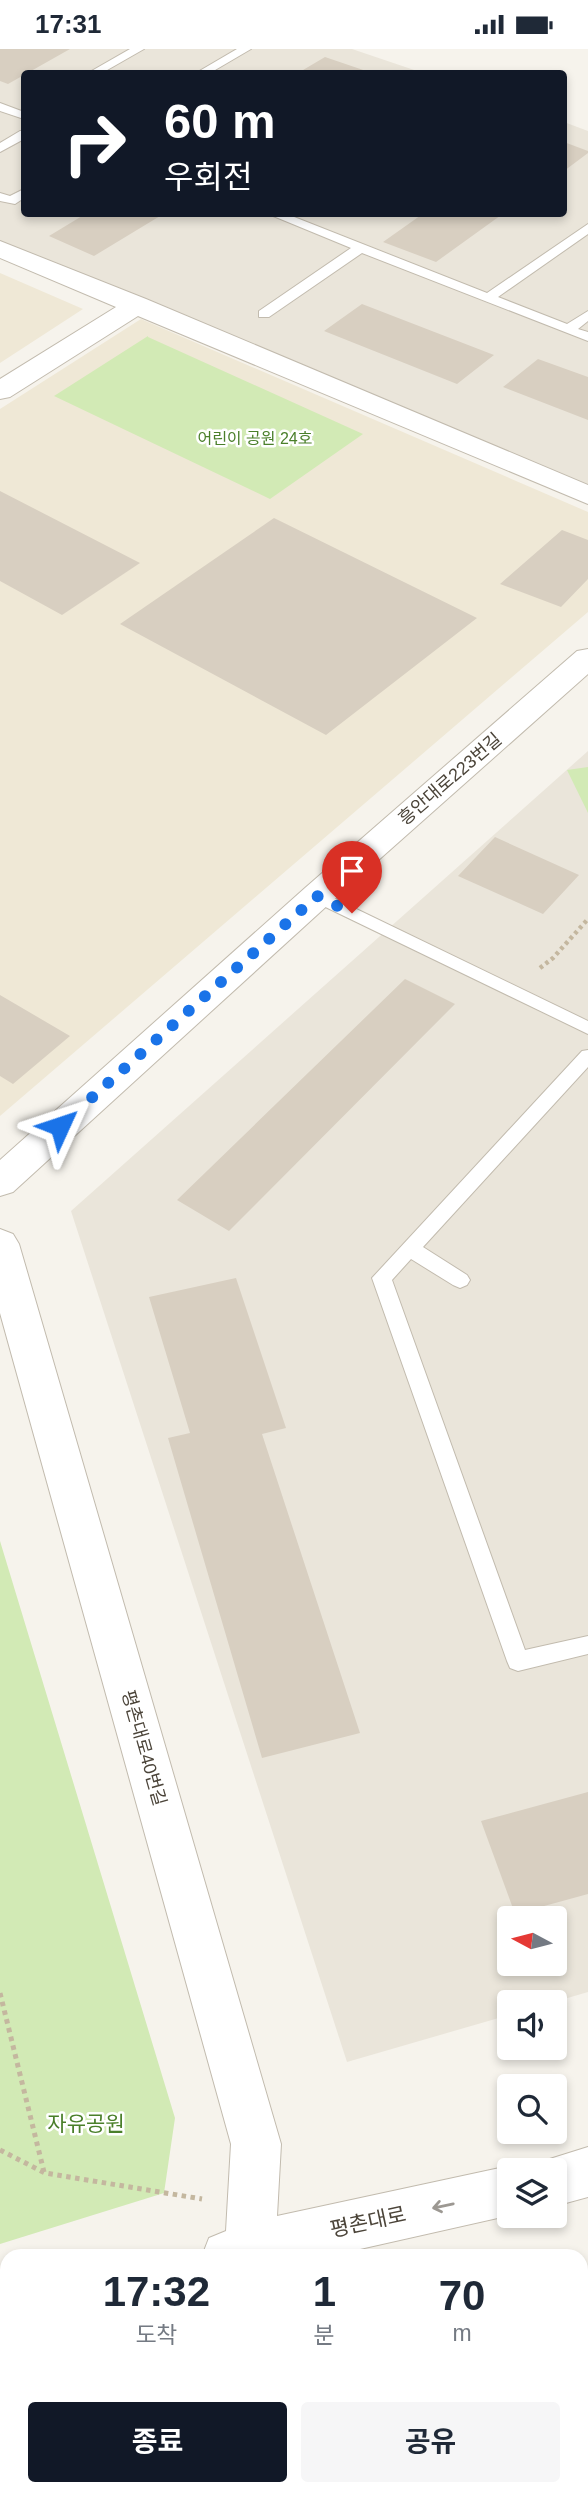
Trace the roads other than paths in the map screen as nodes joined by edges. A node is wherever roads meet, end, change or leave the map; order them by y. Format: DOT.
graph roads {
  1 [pos="138,49"];
  2 [pos="245,49"];
  3 [pos="100,70"];
  4 [pos="207,70"];
  5 [pos="0,107"];
  6 [pos="21,114"];
  7 [pos="21,136"];
  8 [pos="0,148"];
  9 [pos="21,195"];
  10 [pos="0,197"];
  11 [pos="282,217"];
  12 [pos="588,228"];
  13 [pos="360,248"];
  14 [pos="0,249"];
  15 [pos="488,298"];
  16 [pos="136,305"];
  17 [pos="264,314"];
  18 [pos="588,315"];
  19 [pos="568,330"];
  20 [pos="588,337"];
  21 [pos="0,391"];
  22 [pos="588,495"];
  23 [pos="588,658"];
  24 [pos="317,896"];
  25 [pos="588,1028"];
  26 [pos="588,1056"];
  27 [pos="0,1182"];
  28 [pos="0,1244"];
  29 [pos="411,1249"];
  30 [pos="460,1280"];
  31 [pos="588,1645"];
  32 [pos="588,2172"];
  33 [pos="567,2178"];
  34 [pos="497,2194"];
  35 [pos="243,2249"];
  36 [pos="259,2249"];
  1 -- 3 [label="lane"];
  2 -- 4 [label="lane"];
  5 -- 6 [label="lane"];
  7 -- 8 [label="lane"];
  9 -- 10 [label="lane"];
  11 -- 13 [label="lane"];
  12 -- 15 [label="lane"];
  13 -- 15 [label="lane"];
  13 -- 17 [label="lane"];
  14 -- 16 [label="street"];
  15 -- 19 [label="lane"];
  16 -- 21 [label="street"];
  16 -- 22 [label="street"];
  18 -- 19 [label="lane"];
  19 -- 20 [label="lane"];
  23 -- 24 [label="street, 흥안대로223번길"];
  24 -- 25 [label="lane"];
  24 -- 27 [label="street, 흥안대로223번길"];
  26 -- 29 [label="lane"];
  28 -- 35 [label="street, 평촌대로40번길"];
  29 -- 30 [label="lane"];
  29 -- 31 [label="lane"];
  32 -- 33 [label="street"];
  34 -- 36 [label="street, 평촌대로, one-way"];
}
